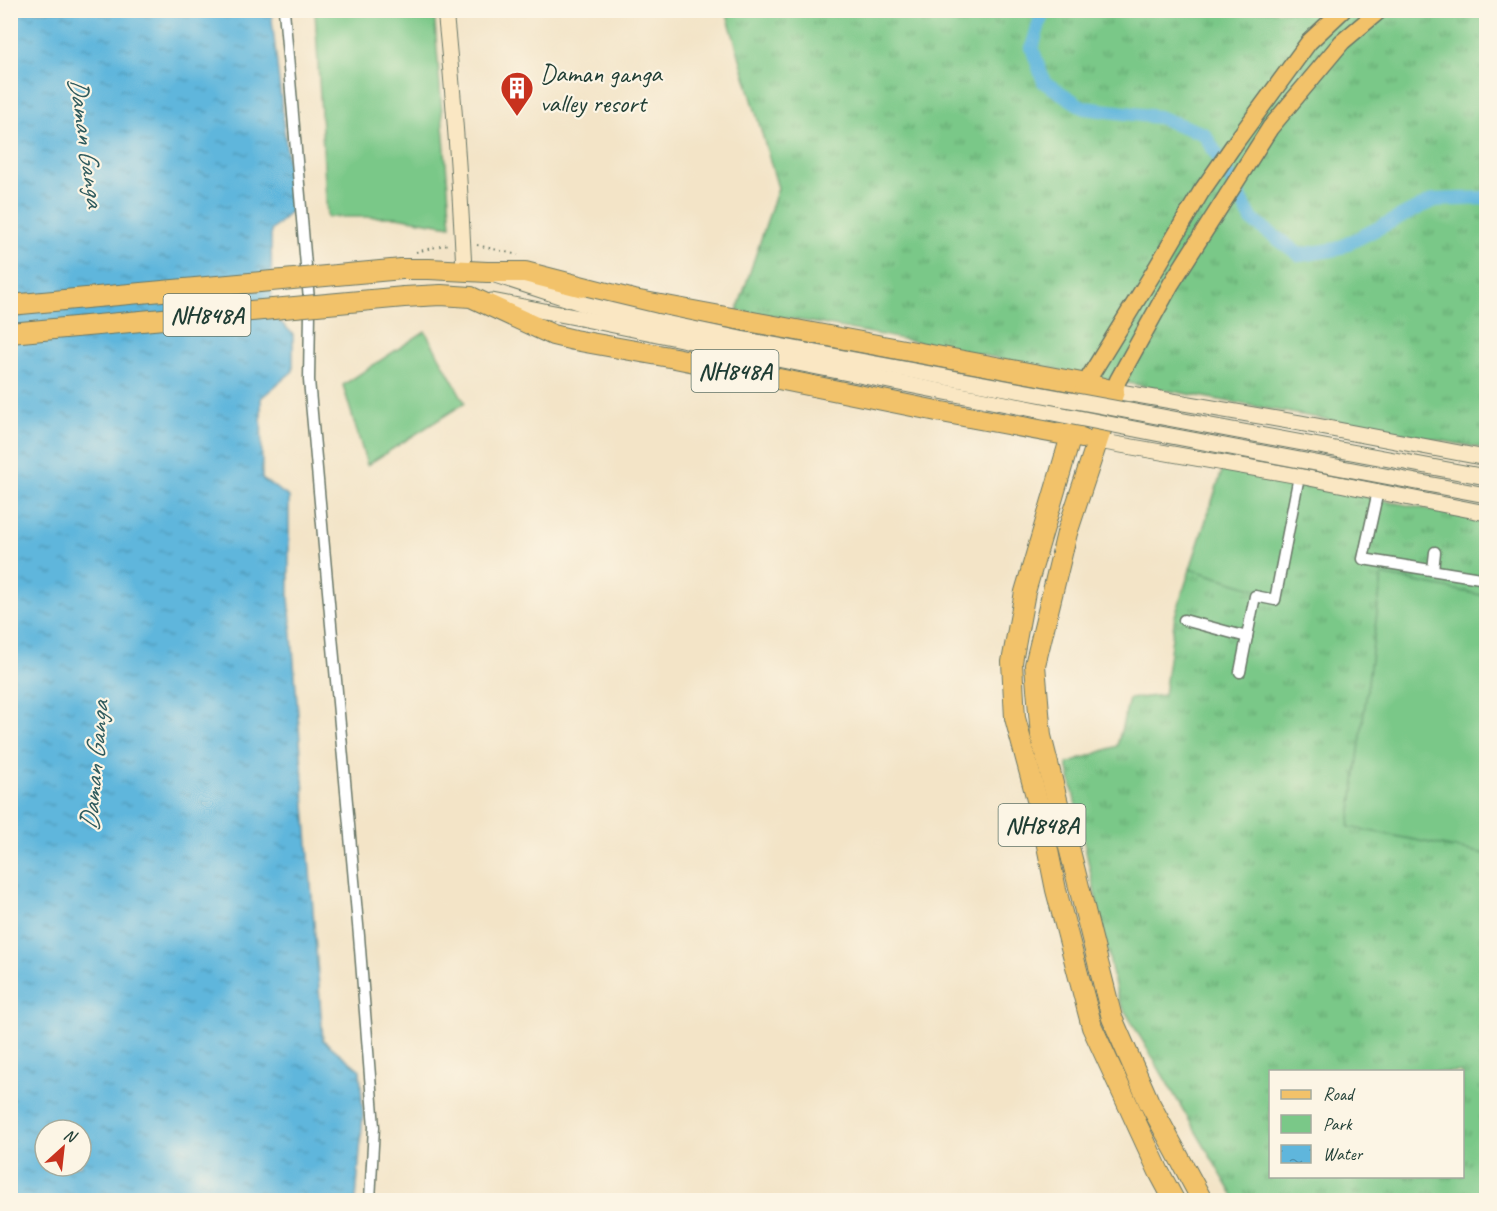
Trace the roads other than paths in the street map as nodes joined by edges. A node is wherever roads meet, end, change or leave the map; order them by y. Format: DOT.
graph roads {
  1 [pos="284,10"];
  2 [pos="445,10"];
  3 [pos="1343,10"];
  4 [pos="1380,10"];
  5 [pos="464,271"];
  6 [pos="487,272"];
  7 [pos="471,297"];
  8 [pos="10,304"];
  9 [pos="582,311"];
  10 [pos="10,333"];
  11 [pos="1087,384"];
  12 [pos="1114,391"];
  13 [pos="1071,436"];
  14 [pos="1098,441"];
  15 [pos="1486,458"];
  16 [pos="1299,477"];
  17 [pos="1486,477"];
  18 [pos="1378,492"];
  19 [pos="1486,495"];
  20 [pos="1486,513"];
  21 [pos="1435,552"];
  22 [pos="1433,570"];
  23 [pos="1486,579"];
  24 [pos="1184,620"];
  25 [pos="1246,637"];
  26 [pos="1240,672"];
  27 [pos="370,1200"];
  28 [pos="1174,1200"];
  29 [pos="1202,1200"];
  1 -- 27 [label="street"];
  2 -- 5 [label="main road"];
  3 -- 11 [label="main road"];
  4 -- 12 [label="main road"];
  5 -- 6 [label="highway"];
  5 -- 8 [label="highway, NH848A, bridge"];
  6 -- 9 [label="main road"];
  6 -- 11 [label="highway"];
  7 -- 9 [label="main road"];
  7 -- 10 [label="highway, NH848A, bridge"];
  7 -- 13 [label="highway, NH848A"];
  9 -- 17 [label="main road, bridge"];
  9 -- 19 [label="main road, bridge"];
  11 -- 12 [label="highway"];
  11 -- 13 [label="highway"];
  12 -- 14 [label="highway"];
  12 -- 15 [label="main road"];
  13 -- 14 [label="highway, NH848A"];
  13 -- 28 [label="highway, NH848A"];
  14 -- 16 [label="main road"];
  14 -- 29 [label="highway, NH848A"];
  16 -- 18 [label="main road"];
  16 -- 25 [label="street"];
  18 -- 20 [label="main road"];
  18 -- 22 [label="street"];
  21 -- 22 [label="street"];
  22 -- 23 [label="street"];
  24 -- 25 [label="street"];
  25 -- 26 [label="street"];
}
